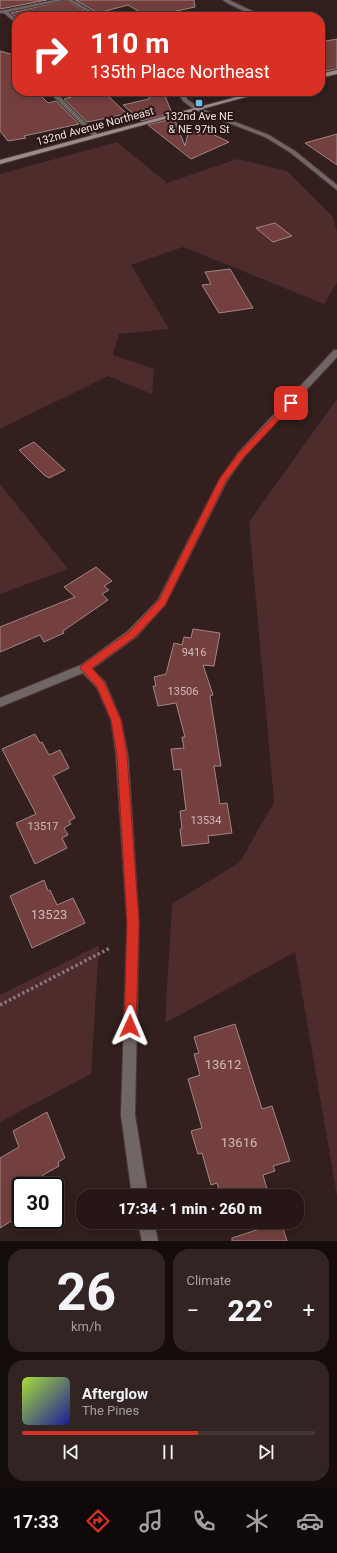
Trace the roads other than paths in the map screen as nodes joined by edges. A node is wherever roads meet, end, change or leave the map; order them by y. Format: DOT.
graph roads {
  1 [pos="62,0"];
  2 [pos="69,0"];
  3 [pos="225,0"];
  4 [pos="2,12"];
  5 [pos="91,12"];
  6 [pos="252,12"];
  7 [pos="12,20"];
  8 [pos="337,72"];
  9 [pos="325,75"];
  10 [pos="57,96"];
  11 [pos="183,96"];
  12 [pos="246,96"];
  13 [pos="197,109"];
  14 [pos="96,136"];
  15 [pos="0,162"];
  16 [pos="337,188"];
  17 [pos="337,352"];
  18 [pos="85,668"];
  19 [pos="0,703"];
  20 [pos="138,1189"];
  21 [pos="147,1229"];
  22 [pos="150,1241"];
  1 -- 4 [label="street"];
  2 -- 5 [label="street"];
  3 -- 6 [label="street"];
  4 -- 7 [label="street"];
  8 -- 9 [label="street"];
  10 -- 14 [label="street"];
  11 -- 13 [label="street"];
  12 -- 13 [label="street, 132nd Avenue Northeast"];
  13 -- 14 [label="street, 132nd Avenue Northeast"];
  13 -- 16 [label="street"];
  14 -- 15 [label="street, 132nd Avenue Northeast"];
  17 -- 18 [label="street"];
  18 -- 19 [label="street"];
  18 -- 20 [label="street"];
  21 -- 22 [label="street"];
}
